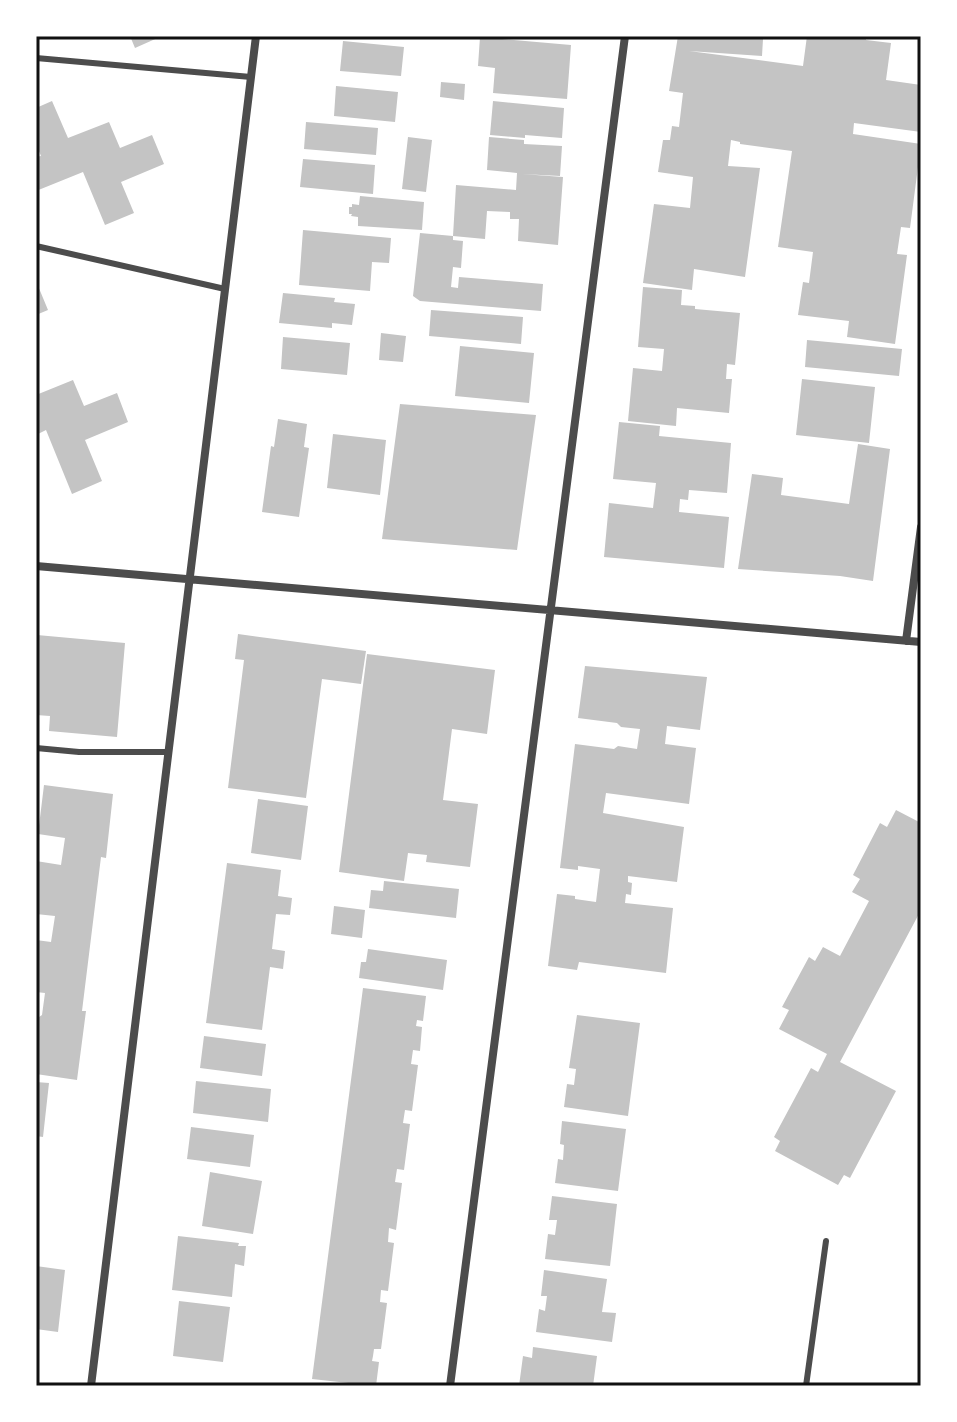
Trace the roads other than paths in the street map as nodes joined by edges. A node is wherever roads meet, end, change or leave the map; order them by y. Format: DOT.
graph roads {
  1 [pos="256,36"];
  2 [pos="625,36"];
  3 [pos="36,58"];
  4 [pos="251,77"];
  5 [pos="36,246"];
  6 [pos="225,289"];
  7 [pos="921,527"];
  8 [pos="36,566"];
  9 [pos="190,578"];
  10 [pos="550,609"];
  11 [pos="906,641"];
  12 [pos="921,642"];
  13 [pos="36,748"];
  14 [pos="168,752"];
  15 [pos="826,1241"];
  16 [pos="91,1386"];
  17 [pos="450,1386"];
  18 [pos="806,1386"];
  1 -- 4 [label="street"];
  2 -- 10 [label="street"];
  3 -- 4 [label="lane"];
  4 -- 6 [label="street"];
  5 -- 6 [label="lane"];
  6 -- 9 [label="street"];
  7 -- 11 [label="street"];
  8 -- 9 [label="street"];
  9 -- 10 [label="street"];
  9 -- 14 [label="street"];
  10 -- 11 [label="street"];
  10 -- 17 [label="street"];
  11 -- 12 [label="street"];
  13 -- 14 [label="lane"];
  14 -- 16 [label="street"];
  15 -- 18 [label="lane"];
}
